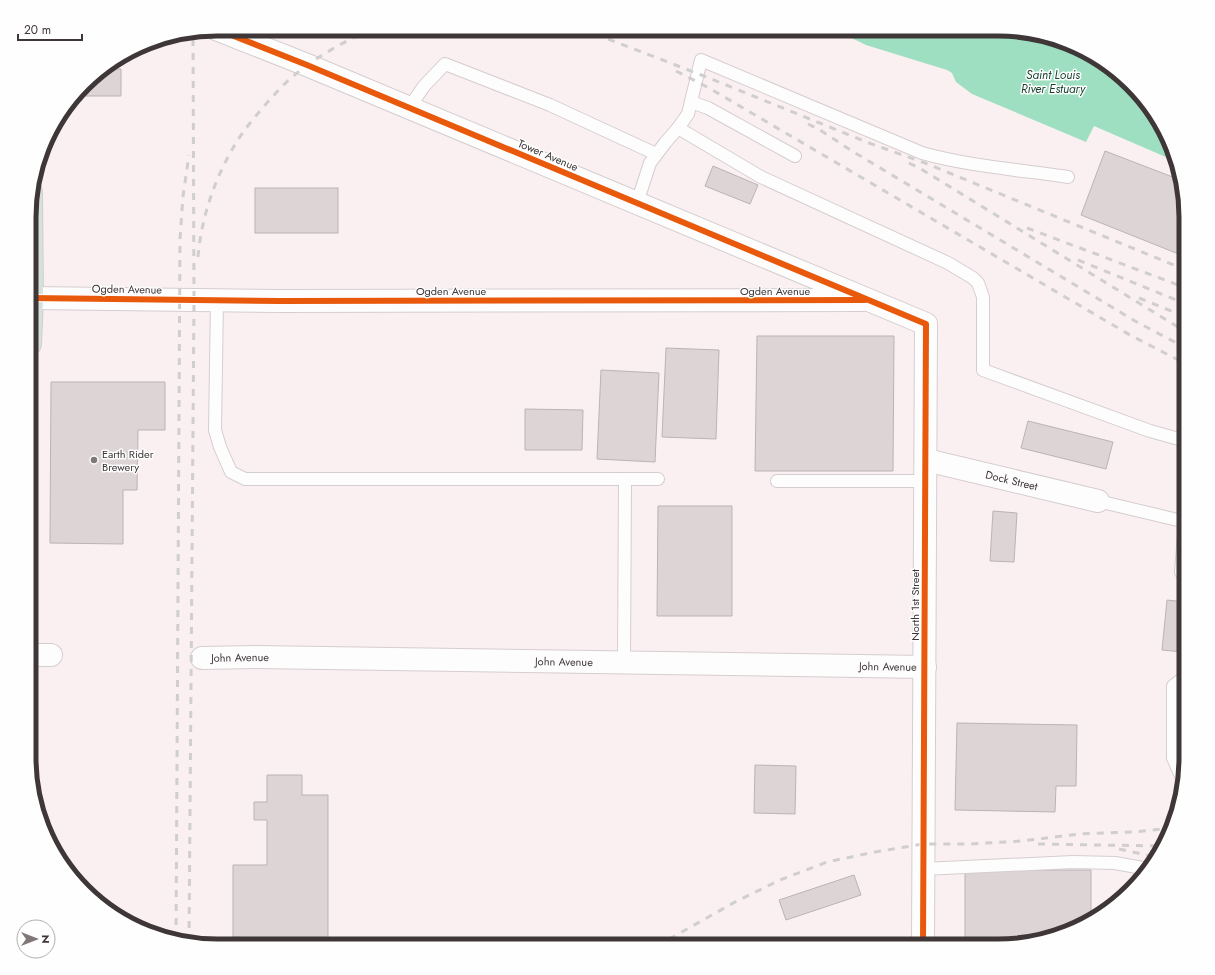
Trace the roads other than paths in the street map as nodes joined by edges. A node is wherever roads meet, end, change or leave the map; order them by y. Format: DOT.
graph roads {
  1 [pos="233,36"];
  2 [pos="691,102"];
  3 [pos="409,108"];
  4 [pos="678,128"];
  5 [pos="656,154"];
  6 [pos="795,156"];
  7 [pos="1068,176"];
  8 [pos="637,202"];
  9 [pos="36,298"];
  10 [pos="217,300"];
  11 [pos="871,300"];
  12 [pos="1179,439"];
  13 [pos="926,460"];
  14 [pos="625,479"];
  15 [pos="658,479"];
  16 [pos="777,481"];
  17 [pos="926,481"];
  18 [pos="1098,501"];
  19 [pos="1179,521"];
  20 [pos="36,655"];
  21 [pos="51,656"];
  22 [pos="202,658"];
  23 [pos="624,662"];
  24 [pos="925,667"];
  25 [pos="1179,681"];
  26 [pos="1179,771"];
  27 [pos="1142,868"];
  28 [pos="923,869"];
  29 [pos="924,939"];
  1 -- 3 [label="street, Tower Avenue"];
  2 -- 4 [label="lane"];
  2 -- 6 [label="lane"];
  2 -- 7 [label="lane"];
  3 -- 5 [label="lane"];
  3 -- 8 [label="street, Tower Avenue"];
  4 -- 5 [label="lane"];
  4 -- 12 [label="lane"];
  5 -- 8 [label="lane"];
  8 -- 11 [label="street, Tower Avenue"];
  9 -- 10 [label="street, Ogden Avenue"];
  10 -- 11 [label="street, Ogden Avenue"];
  10 -- 14 [label="lane"];
  11 -- 13 [label="street, North 1st Street"];
  13 -- 17 [label="street, North 1st Street"];
  13 -- 18 [label="street, Dock Street"];
  14 -- 15 [label="lane"];
  14 -- 23 [label="lane"];
  16 -- 17 [label="lane"];
  17 -- 24 [label="street, North 1st Street"];
  18 -- 19 [label="lane"];
  20 -- 21 [label="street"];
  22 -- 23 [label="street, John Avenue"];
  23 -- 24 [label="street, John Avenue"];
  24 -- 28 [label="street, North 1st Street"];
  25 -- 26 [label="lane"];
  27 -- 28 [label="lane"];
  28 -- 29 [label="street, North 1st Street"];
}
